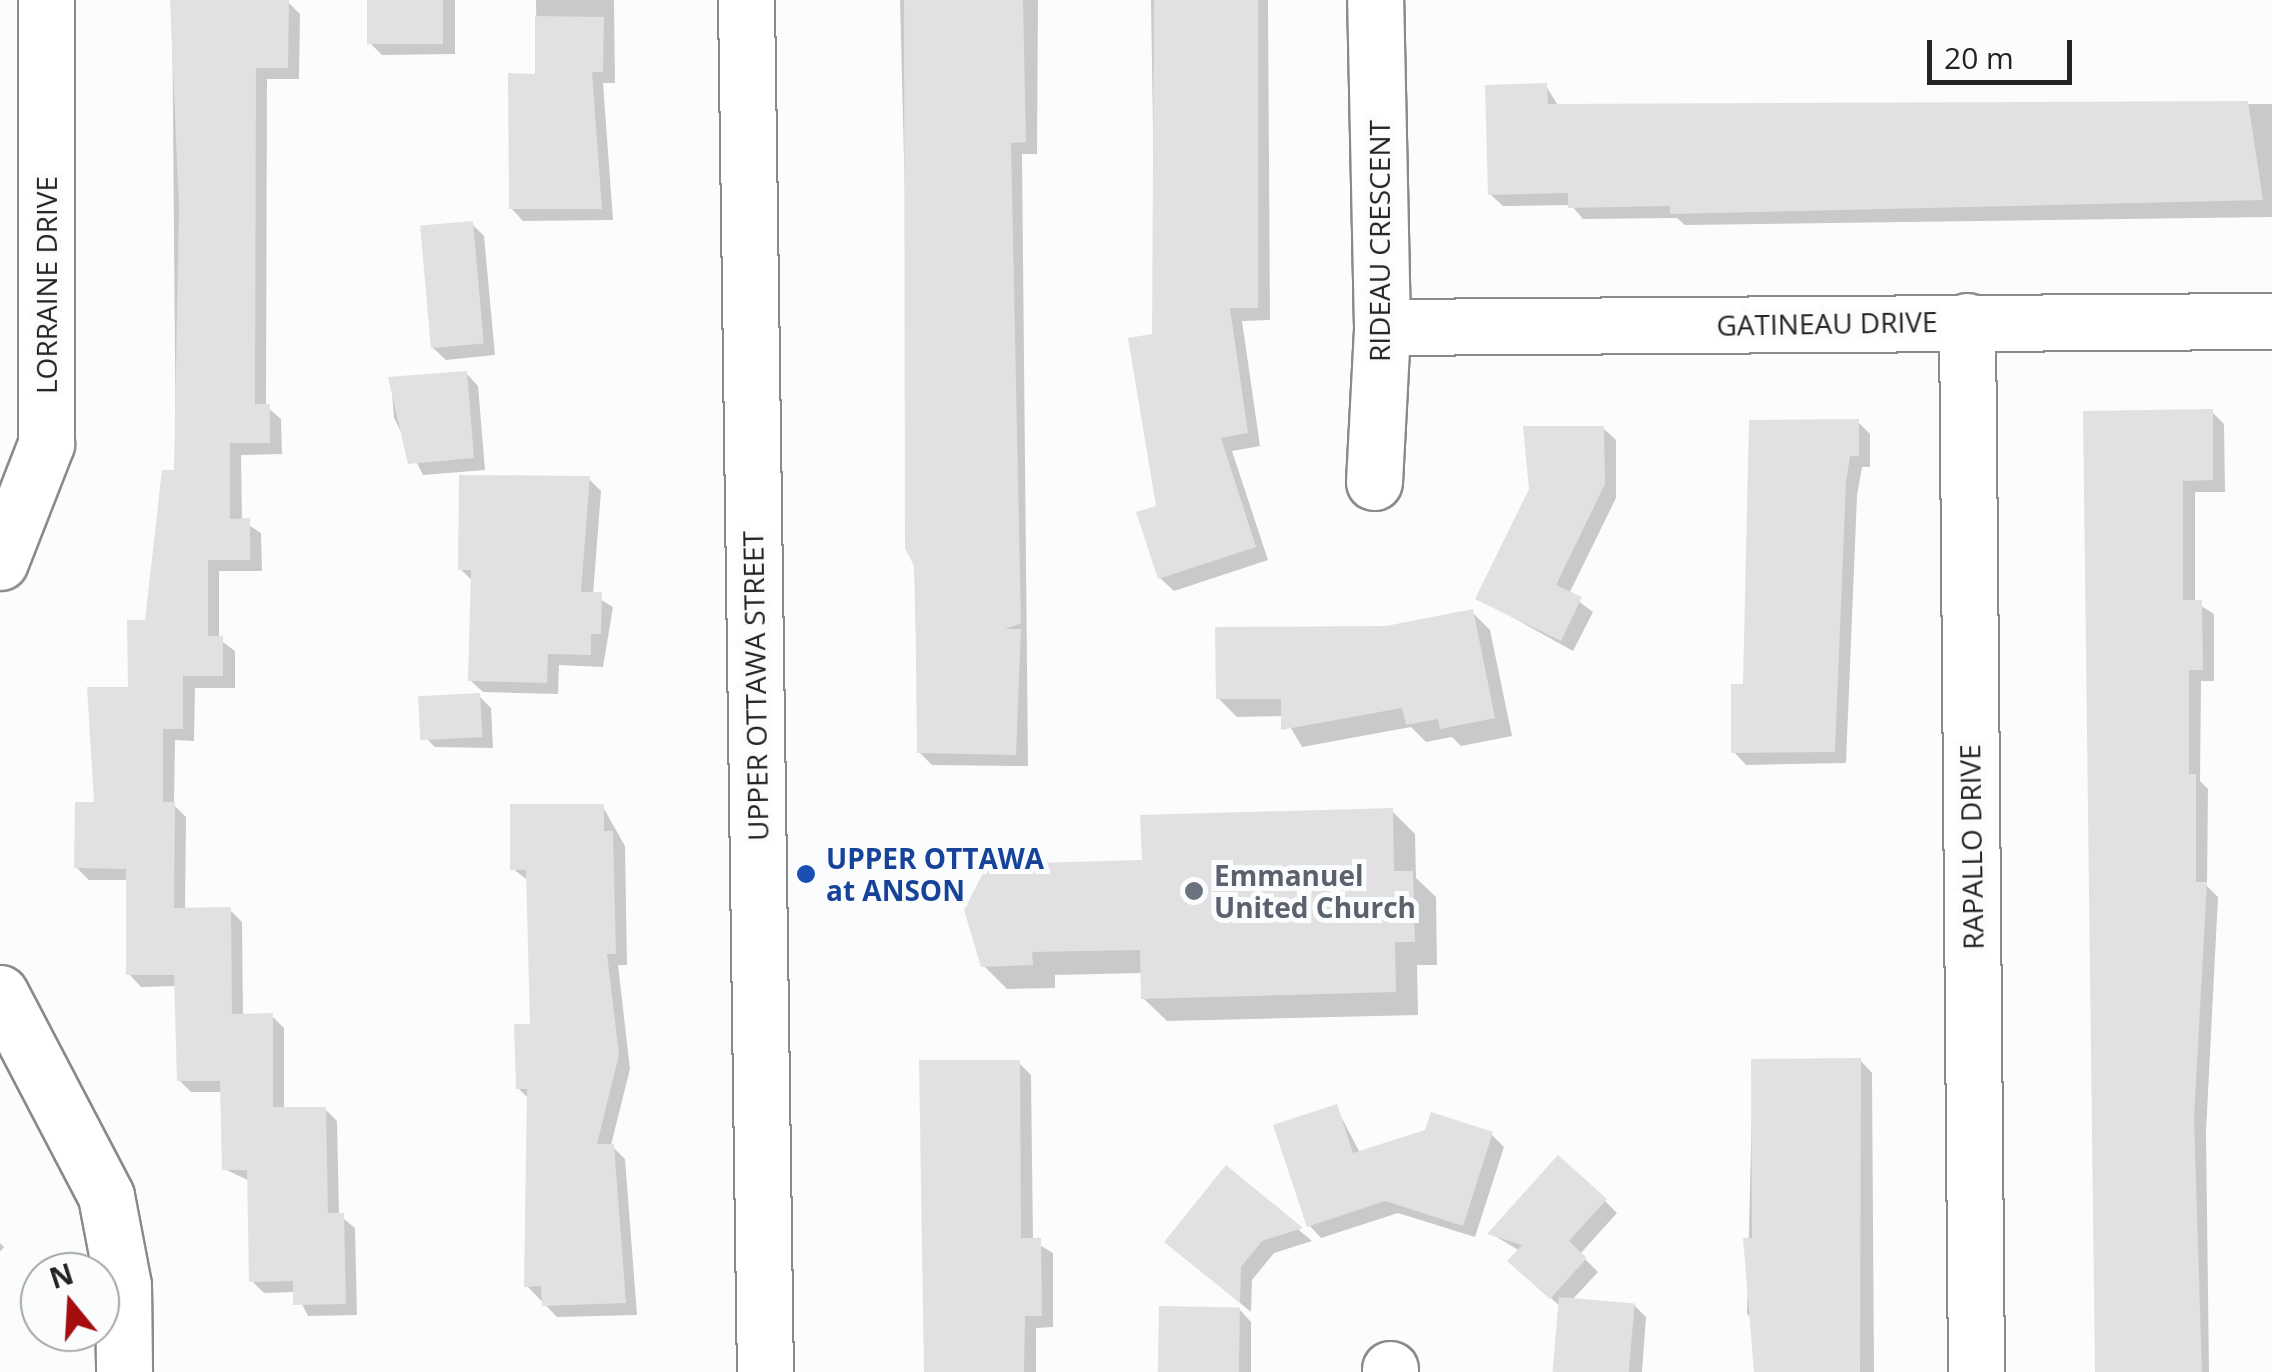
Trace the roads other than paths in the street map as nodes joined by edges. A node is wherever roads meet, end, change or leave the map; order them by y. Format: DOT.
graph roads {
  1 [pos="46,0"];
  2 [pos="746,0"];
  3 [pos="1375,0"];
  4 [pos="1966,321"];
  5 [pos="2272,321"];
  6 [pos="1382,327"];
  7 [pos="1374,482"];
  8 [pos="10,505"];
  9 [pos="0,562"];
  10 [pos="0,993"];
  11 [pos="124,1372"];
  12 [pos="765,1372"];
  13 [pos="1976,1372"];
  1 -- 8 [label="street, LORRAINE DRIVE"];
  2 -- 12 [label="street, UPPER OTTAWA STREET"];
  3 -- 6 [label="street, RIDEAU CRESCENT"];
  4 -- 5 [label="street, GATINEAU DRIVE"];
  4 -- 6 [label="street, GATINEAU DRIVE"];
  4 -- 13 [label="street, RAPALLO DRIVE"];
  6 -- 7 [label="street, RIDEAU CRESCENT"];
  8 -- 9 [label="street, LORRAINE DRIVE"];
  10 -- 11 [label="street"];
}
